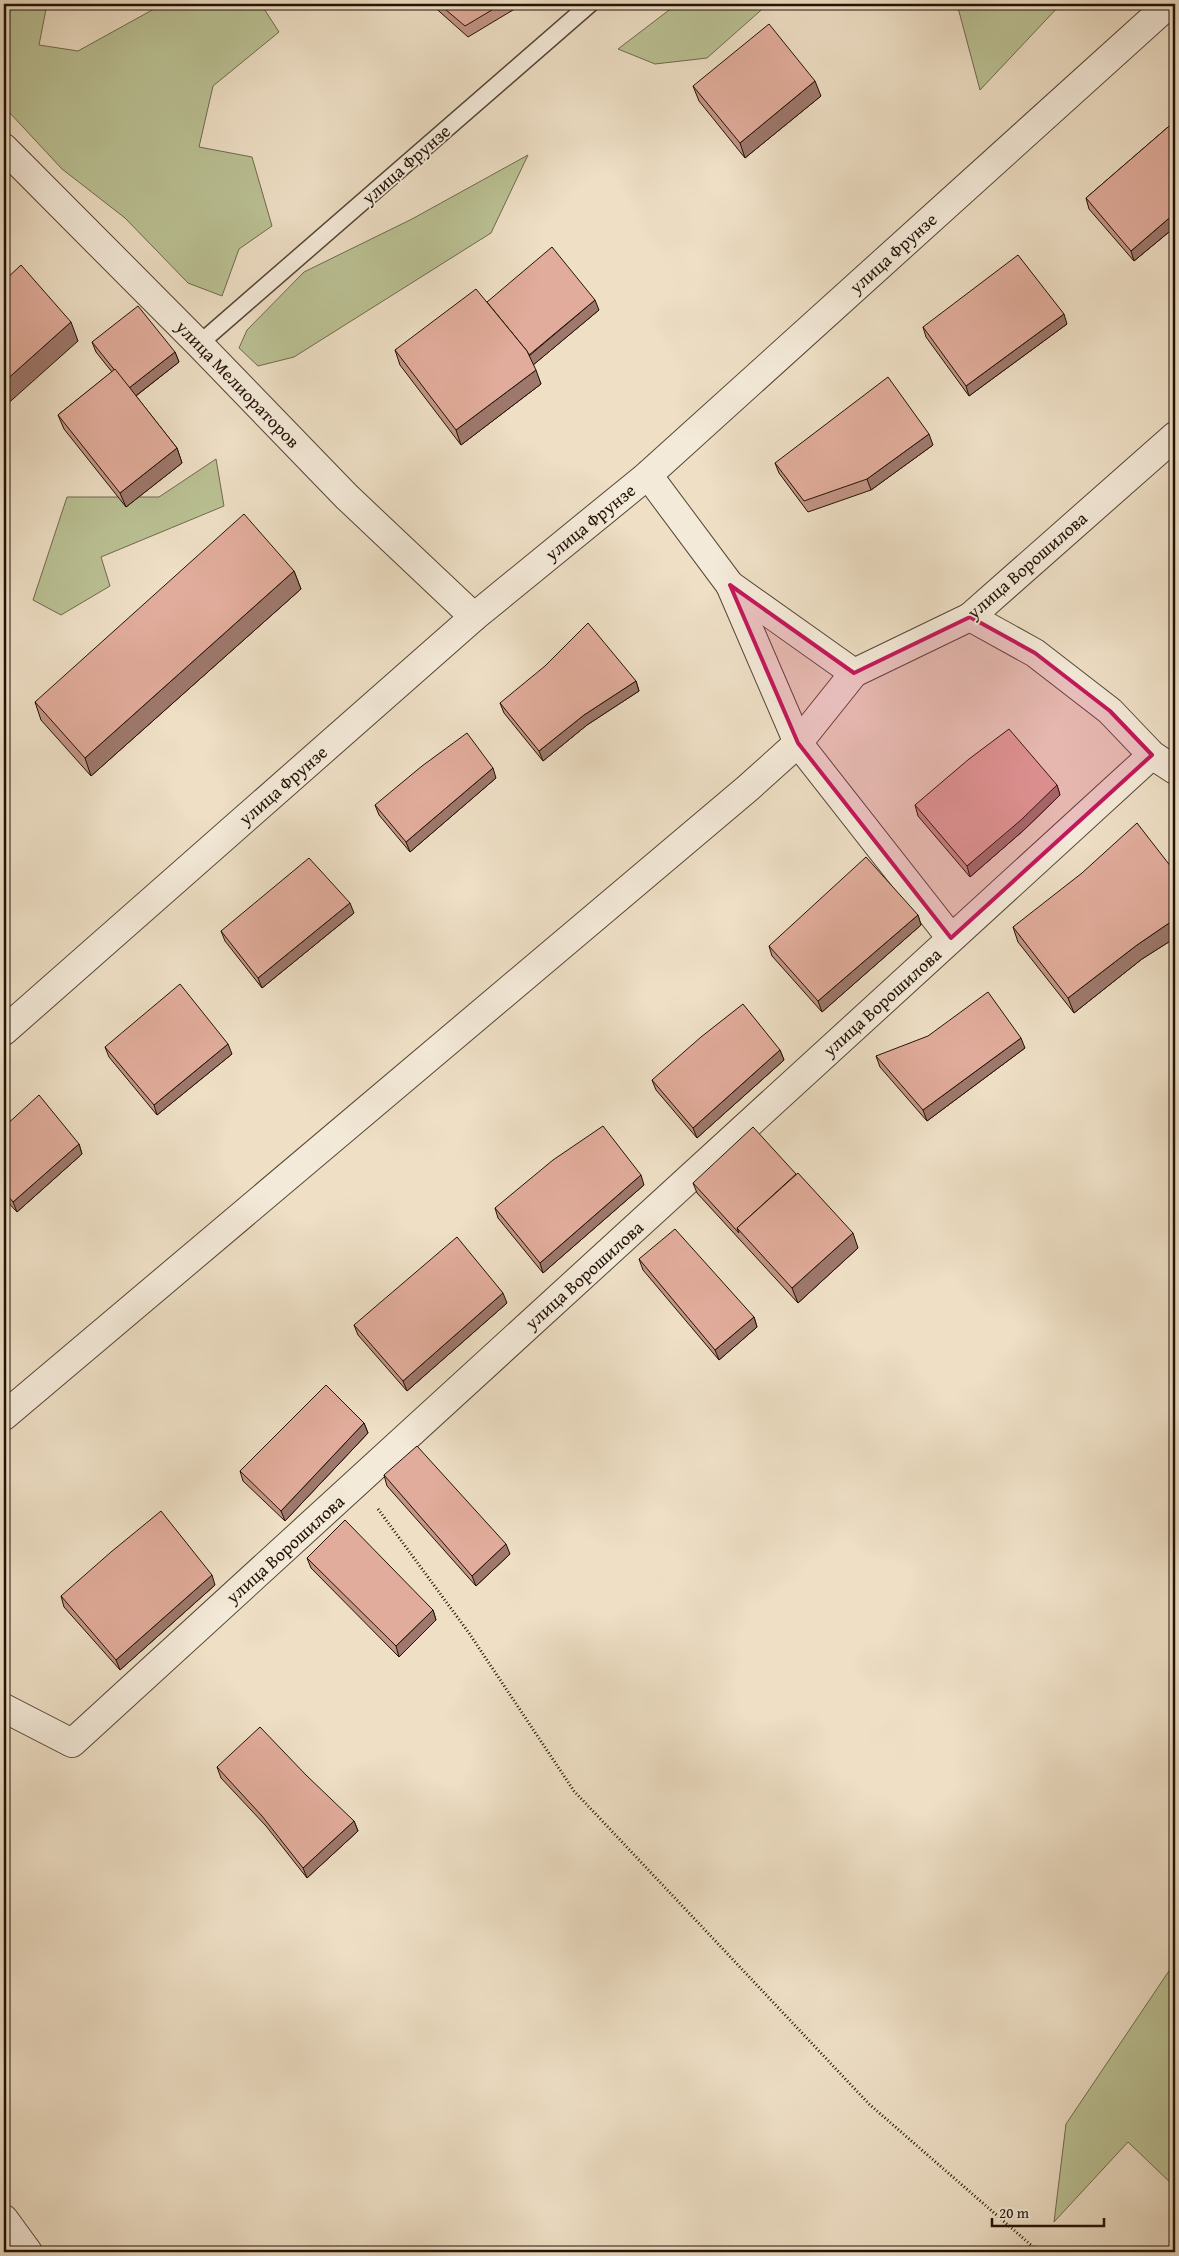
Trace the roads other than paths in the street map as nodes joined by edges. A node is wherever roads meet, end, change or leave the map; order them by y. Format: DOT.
graph roads {
  1 [pos="590,4"];
  2 [pos="1169,4"];
  3 [pos="4,148"];
  4 [pos="199,344"];
  5 [pos="1175,436"];
  6 [pos="648,474"];
  7 [pos="730,585"];
  8 [pos="474,617"];
  9 [pos="970,617"];
  10 [pos="854,672"];
  11 [pos="798,743"];
  12 [pos="1152,755"];
  13 [pos="1175,770"];
  14 [pos="952,938"];
  15 [pos="4,1031"];
  16 [pos="4,1416"];
  17 [pos="4,1708"];
  18 [pos="4,2219"];
  19 [pos="28,2252"];
  1 -- 4 [label="lane, улица Фрунзе"];
  2 -- 6 [label="street, улица Фрунзе"];
  3 -- 4 [label="street, улица Мелиораторов"];
  4 -- 8 [label="street, улица Мелиораторов"];
  5 -- 9 [label="street, улица Ворошилова"];
  6 -- 7 [label="street"];
  6 -- 8 [label="street, улица Фрунзе"];
  7 -- 10 [label="street"];
  7 -- 11 [label="street"];
  8 -- 15 [label="street, улица Фрунзе"];
  9 -- 10 [label="street, улица Ворошилова"];
  9 -- 12 [label="street"];
  10 -- 11 [label="street, улица Ворошилова"];
  11 -- 14 [label="street"];
  11 -- 16 [label="street, улица Ворошилова"];
  12 -- 13 [label="street"];
  12 -- 14 [label="street, улица Ворошилова"];
  14 -- 17 [label="street, улица Ворошилова"];
  18 -- 19 [label="street"];
}
